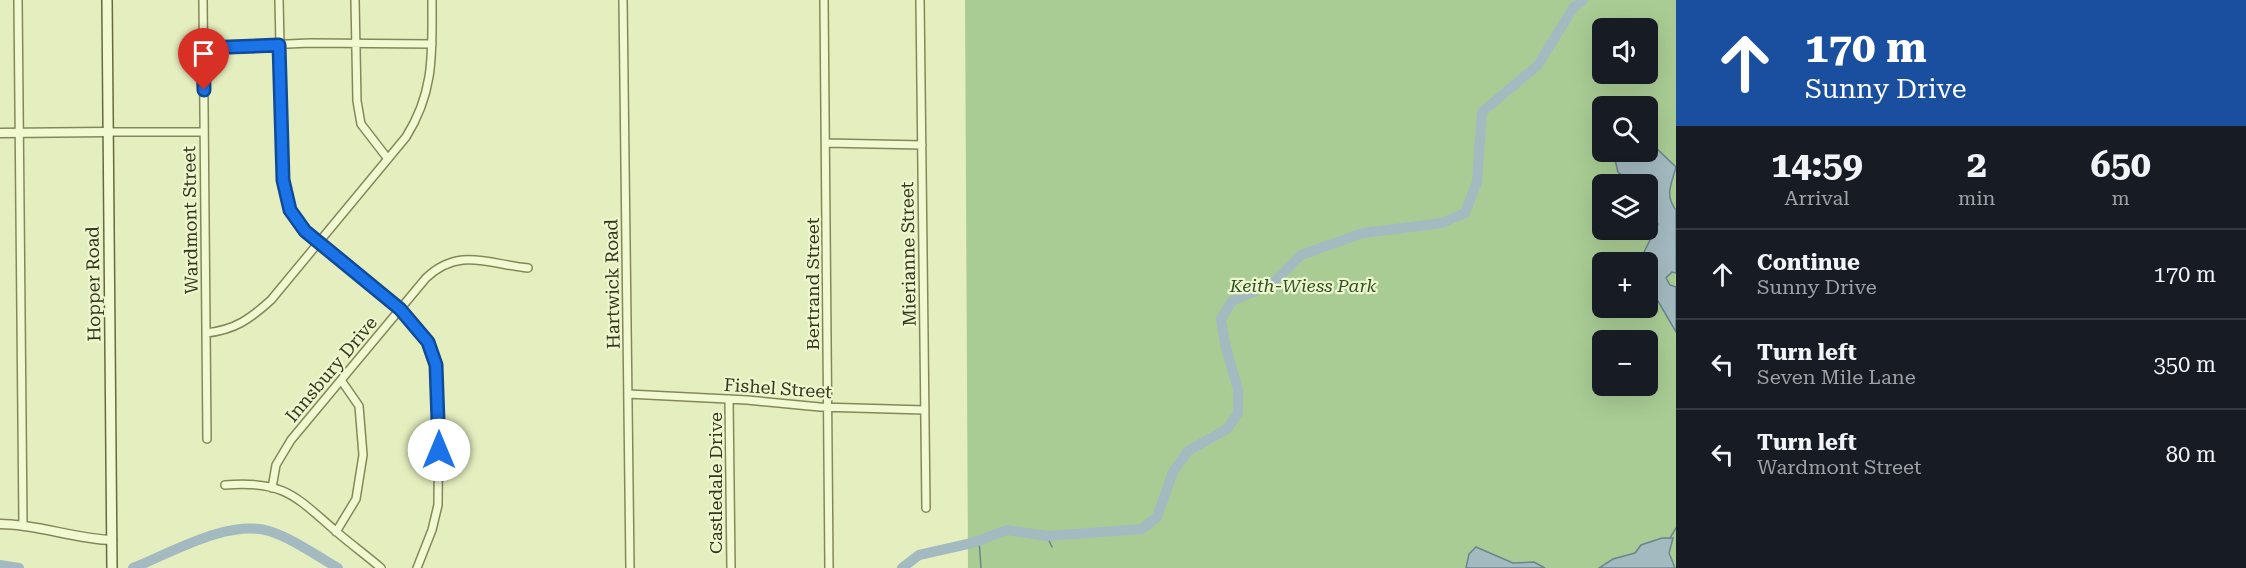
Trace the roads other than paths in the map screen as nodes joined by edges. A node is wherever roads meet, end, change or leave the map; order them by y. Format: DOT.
graph roads {
  1 [pos="18,0"];
  2 [pos="107,0"];
  3 [pos="203,0"];
  4 [pos="279,0"];
  5 [pos="355,0"];
  6 [pos="432,0"];
  7 [pos="623,0"];
  8 [pos="824,0"];
  9 [pos="920,0"];
  10 [pos="356,44"];
  11 [pos="432,44"];
  12 [pos="279,45"];
  13 [pos="203,48"];
  14 [pos="108,132"];
  15 [pos="204,132"];
  16 [pos="0,133"];
  17 [pos="20,133"];
  18 [pos="826,143"];
  19 [pos="922,145"];
  20 [pos="388,159"];
  21 [pos="319,243"];
  22 [pos="528,268"];
  23 [pos="400,309"];
  24 [pos="206,333"];
  25 [pos="341,380"];
  26 [pos="628,394"];
  27 [pos="729,399"];
  28 [pos="828,407"];
  29 [pos="925,410"];
  30 [pos="207,439"];
  31 [pos="225,485"];
  32 [pos="272,488"];
  33 [pos="926,508"];
  34 [pos="0,524"];
  35 [pos="23,525"];
  36 [pos="336,532"];
  37 [pos="112,540"];
  38 [pos="112,568"];
  39 [pos="381,568"];
  40 [pos="417,568"];
  41 [pos="630,568"];
  42 [pos="731,568"];
  43 [pos="830,568"];
  1 -- 17 [label="street"];
  2 -- 14 [label="main road, Hopper Road"];
  3 -- 13 [label="street, Wardmont Street"];
  4 -- 12 [label="street"];
  5 -- 10 [label="street"];
  6 -- 11 [label="street"];
  7 -- 26 [label="street, Hartwick Road"];
  8 -- 18 [label="street, Bertrand Street"];
  9 -- 19 [label="street, Mierianne Street"];
  10 -- 11 [label="street"];
  10 -- 12 [label="street"];
  10 -- 20 [label="street"];
  11 -- 20 [label="street"];
  12 -- 13 [label="street"];
  12 -- 21 [label="street"];
  13 -- 15 [label="street, Wardmont Street"];
  14 -- 15 [label="street"];
  14 -- 17 [label="street"];
  14 -- 37 [label="main road, Hopper Road"];
  15 -- 24 [label="street, Wardmont Street"];
  16 -- 17 [label="street"];
  17 -- 35 [label="street"];
  18 -- 19 [label="street"];
  18 -- 28 [label="street, Bertrand Street"];
  19 -- 29 [label="street, Mierianne Street"];
  20 -- 21 [label="street"];
  21 -- 23 [label="street"];
  21 -- 24 [label="street"];
  22 -- 23 [label="street, Innsbury Drive"];
  23 -- 25 [label="street, Innsbury Drive"];
  23 -- 40 [label="street"];
  24 -- 30 [label="street, Wardmont Street"];
  25 -- 32 [label="street, Innsbury Drive"];
  25 -- 36 [label="street"];
  26 -- 27 [label="street, Fishel Street"];
  26 -- 41 [label="street, Hartwick Road"];
  27 -- 28 [label="street, Fishel Street"];
  27 -- 42 [label="street, Castledale Drive"];
  28 -- 29 [label="street, Fishel Street"];
  28 -- 43 [label="street, Bertrand Street"];
  29 -- 33 [label="street, Mierianne Street"];
  31 -- 32 [label="street"];
  32 -- 36 [label="street"];
  34 -- 35 [label="street"];
  35 -- 37 [label="street"];
  36 -- 39 [label="street"];
  37 -- 38 [label="main road, Hopper Road"];
}
